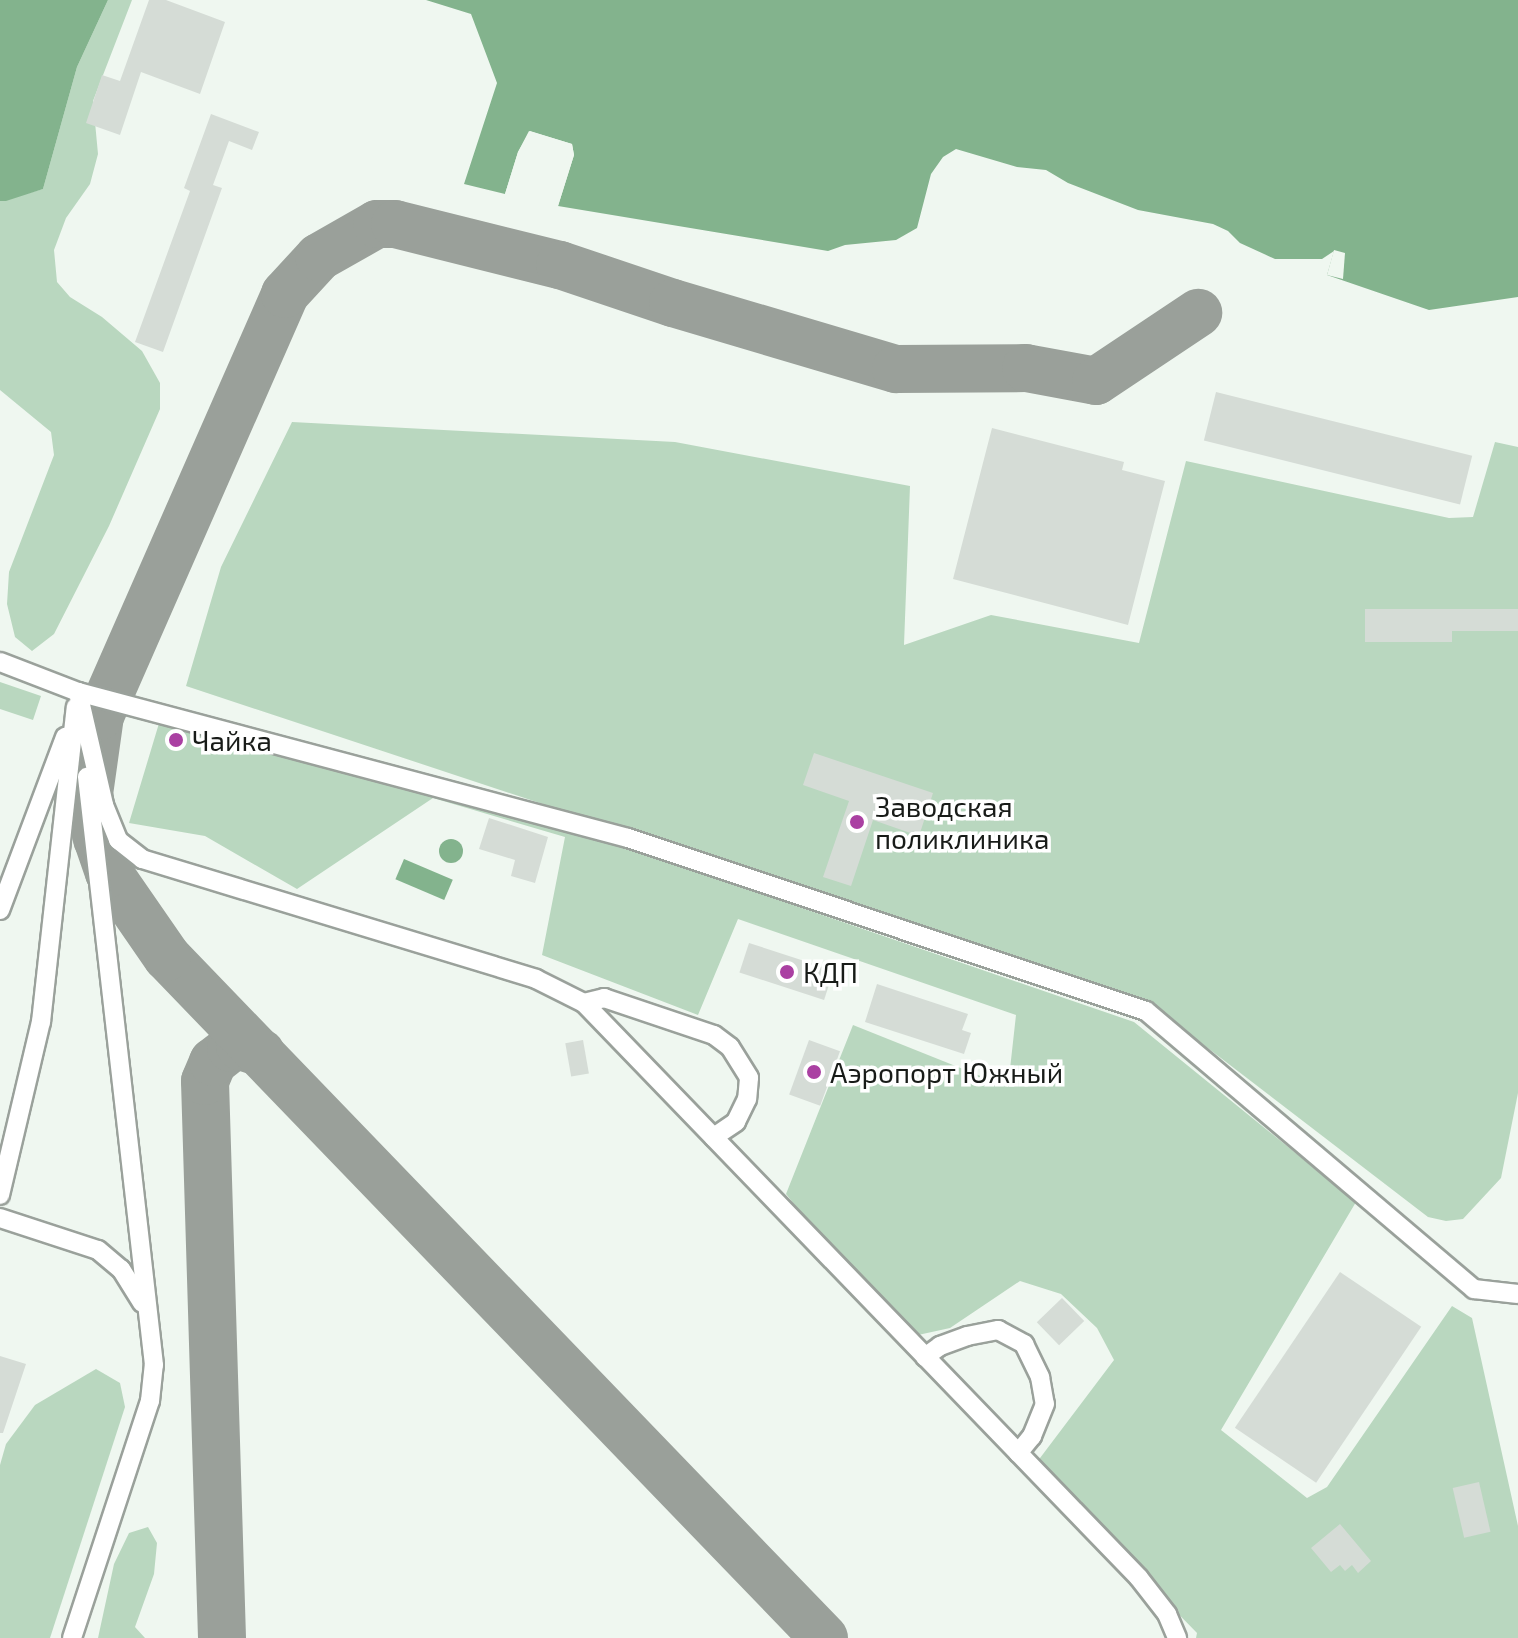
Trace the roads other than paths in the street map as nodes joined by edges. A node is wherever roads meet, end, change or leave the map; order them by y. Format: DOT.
graph roads {
  1 [pos="0,662"];
  2 [pos="78,692"];
  3 [pos="0,910"];
  4 [pos="584,1003"];
  5 [pos="714,1137"];
  6 [pos="0,1195"];
  7 [pos="0,1218"];
  8 [pos="1518,1294"];
  9 [pos="148,1315"];
  10 [pos="925,1357"];
  11 [pos="1018,1453"];
  12 [pos="72,1638"];
  13 [pos="1177,1638"];
  1 -- 2 [label="lane"];
  2 -- 3 [label="lane"];
  2 -- 4 [label="lane"];
  2 -- 6 [label="lane"];
  2 -- 8 [label="lane"];
  2 -- 9 [label="lane"];
  4 -- 5 [label="lane"];
  4 -- 5 [label="lane"];
  5 -- 10 [label="lane"];
  7 -- 9 [label="lane"];
  9 -- 12 [label="lane"];
  10 -- 11 [label="lane"];
  10 -- 11 [label="lane"];
  11 -- 13 [label="lane"];
}
